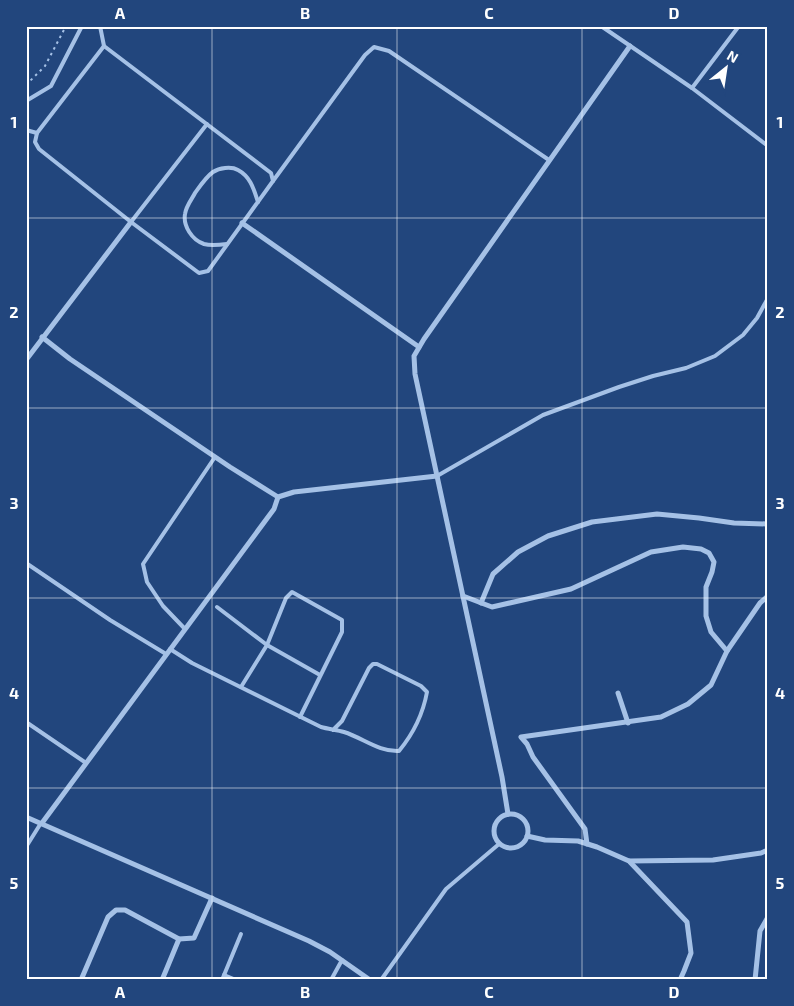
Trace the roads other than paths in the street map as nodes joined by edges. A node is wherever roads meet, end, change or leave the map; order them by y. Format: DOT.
graph roads {
  1 [pos="82,26"];
  2 [pos="100,26"];
  3 [pos="601,26"];
  4 [pos="611,26"];
  5 [pos="739,26"];
  6 [pos="609,32"];
  7 [pos="104,46"];
  8 [pos="630,46"];
  9 [pos="692,88"];
  10 [pos="26,101"];
  11 [pos="207,124"];
  12 [pos="26,130"];
  13 [pos="37,133"];
  14 [pos="768,146"];
  15 [pos="549,160"];
  16 [pos="273,181"];
  17 [pos="258,202"];
  18 [pos="131,222"];
  19 [pos="242,223"];
  20 [pos="227,244"];
  21 [pos="768,298"];
  22 [pos="42,337"];
  23 [pos="419,347"];
  24 [pos="26,360"];
  25 [pos="215,457"];
  26 [pos="437,476"];
  27 [pos="278,497"];
  28 [pos="768,524"];
  29 [pos="26,563"];
  30 [pos="463,596"];
  31 [pos="768,596"];
  32 [pos="481,603"];
  33 [pos="217,607"];
  34 [pos="185,629"];
  35 [pos="267,645"];
  36 [pos="727,651"];
  37 [pos="168,652"];
  38 [pos="320,675"];
  39 [pos="241,687"];
  40 [pos="618,693"];
  41 [pos="300,717"];
  42 [pos="26,722"];
  43 [pos="628,723"];
  44 [pos="333,730"];
  45 [pos="86,763"];
  46 [pos="508,814"];
  47 [pos="26,817"];
  48 [pos="42,823"];
  49 [pos="527,836"];
  50 [pos="499,844"];
  51 [pos="587,844"];
  52 [pos="26,847"];
  53 [pos="768,850"];
  54 [pos="628,861"];
  55 [pos="212,898"];
  56 [pos="768,917"];
  57 [pos="240,934"];
  58 [pos="179,940"];
  59 [pos="342,960"];
  60 [pos="223,977"];
  61 [pos="81,980"];
  62 [pos="162,980"];
  63 [pos="236,980"];
  64 [pos="330,980"];
  65 [pos="370,980"];
  66 [pos="381,980"];
  67 [pos="680,980"];
  68 [pos="755,980"];
  1 -- 10 [label="lane"];
  2 -- 7 [label="lane"];
  3 -- 6 [label="lane"];
  4 -- 6 [label="lane"];
  5 -- 9 [label="lane"];
  6 -- 8 [label="lane"];
  7 -- 11 [label="lane"];
  7 -- 13 [label="lane"];
  8 -- 9 [label="lane"];
  8 -- 15 [label="street"];
  9 -- 14 [label="lane"];
  11 -- 16 [label="lane"];
  11 -- 18 [label="lane"];
  12 -- 13 [label="lane"];
  13 -- 18 [label="lane"];
  15 -- 16 [label="lane"];
  15 -- 23 [label="street"];
  16 -- 17 [label="lane"];
  17 -- 19 [label="lane"];
  17 -- 20 [label="lane"];
  18 -- 20 [label="lane"];
  18 -- 22 [label="street"];
  19 -- 20 [label="lane"];
  19 -- 23 [label="street"];
  21 -- 26 [label="lane"];
  22 -- 24 [label="street"];
  22 -- 25 [label="street"];
  23 -- 26 [label="street"];
  25 -- 27 [label="street"];
  25 -- 34 [label="lane"];
  26 -- 27 [label="street"];
  26 -- 30 [label="street"];
  27 -- 34 [label="street"];
  28 -- 32 [label="street"];
  29 -- 37 [label="lane"];
  30 -- 32 [label="street"];
  30 -- 46 [label="street"];
  31 -- 36 [label="street"];
  32 -- 36 [label="street"];
  33 -- 35 [label="lane"];
  34 -- 37 [label="street"];
  35 -- 38 [label="lane"];
  35 -- 38 [label="lane"];
  35 -- 39 [label="lane"];
  36 -- 43 [label="street"];
  37 -- 39 [label="lane"];
  37 -- 45 [label="street"];
  38 -- 41 [label="lane"];
  39 -- 41 [label="lane"];
  40 -- 43 [label="street"];
  41 -- 44 [label="lane"];
  42 -- 45 [label="lane"];
  43 -- 51 [label="street"];
  44 -- 44 [label="lane"];
  45 -- 48 [label="street"];
  46 -- 49 [label="street"];
  46 -- 50 [label="street"];
  47 -- 48 [label="street"];
  48 -- 52 [label="lane"];
  48 -- 55 [label="street"];
  49 -- 50 [label="street"];
  49 -- 51 [label="street"];
  50 -- 66 [label="lane"];
  51 -- 54 [label="street"];
  53 -- 54 [label="street"];
  54 -- 67 [label="street"];
  55 -- 58 [label="street"];
  55 -- 59 [label="street"];
  56 -- 68 [label="street"];
  57 -- 60 [label="lane"];
  58 -- 61 [label="street"];
  58 -- 62 [label="street"];
  59 -- 64 [label="lane"];
  59 -- 65 [label="street"];
  60 -- 63 [label="lane"];
}
